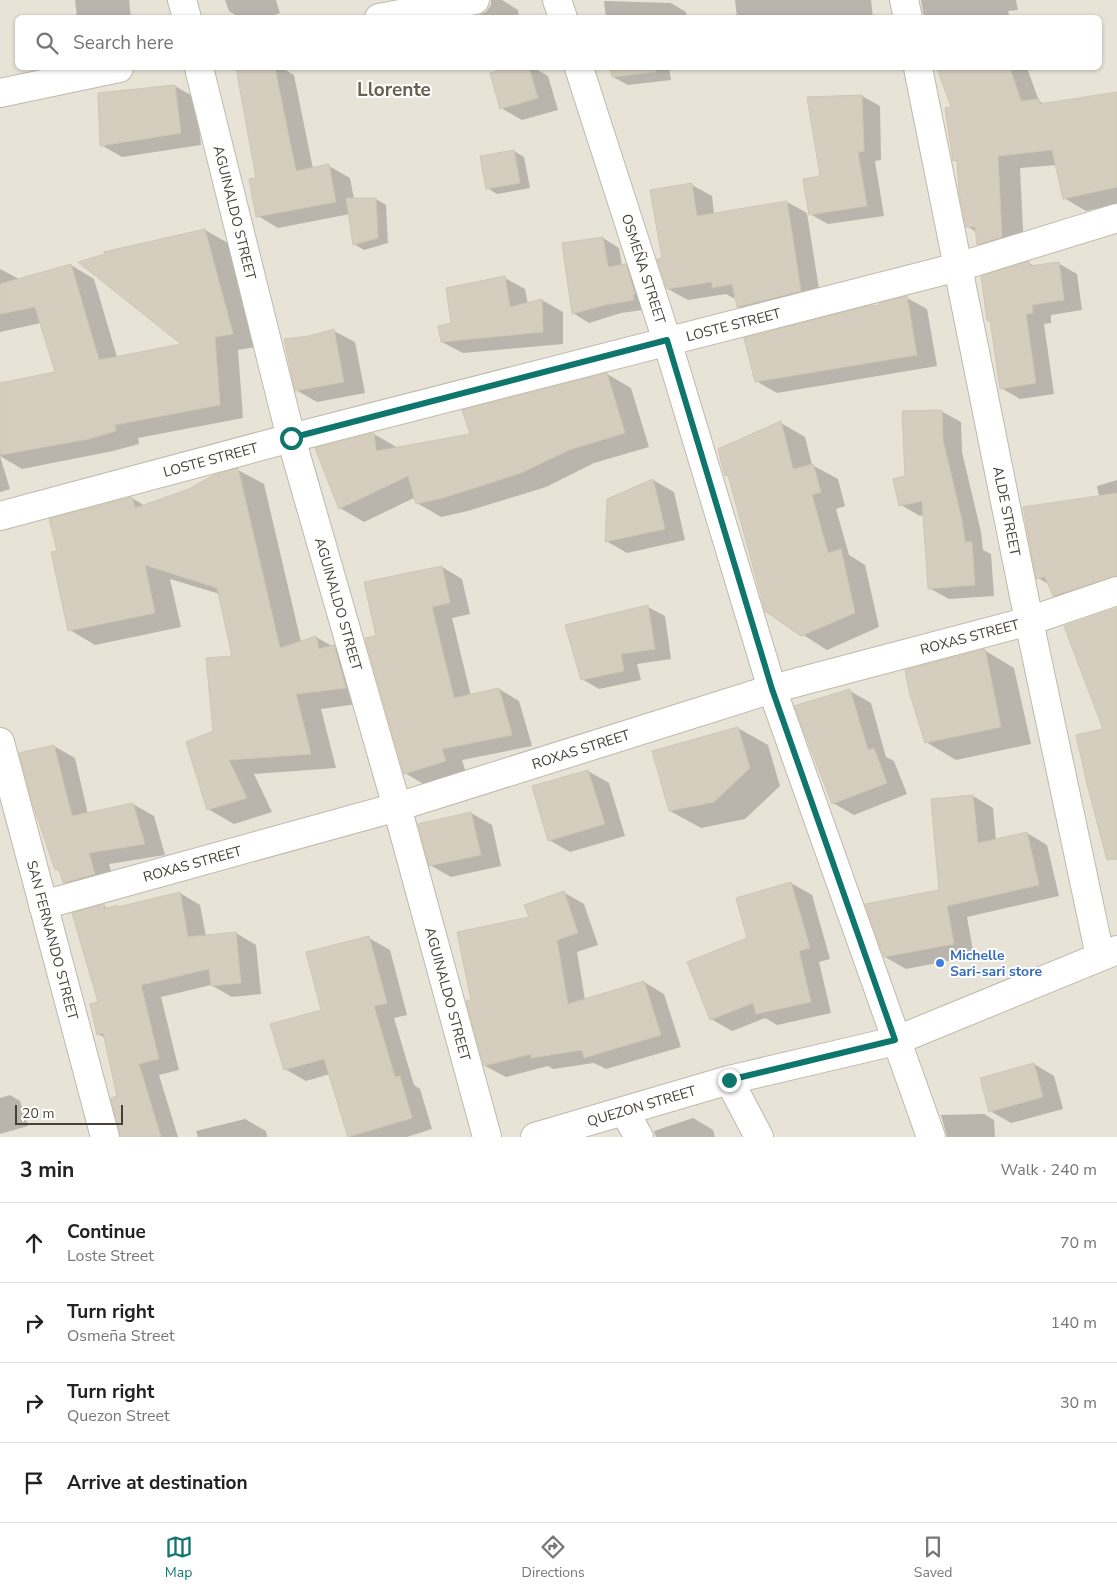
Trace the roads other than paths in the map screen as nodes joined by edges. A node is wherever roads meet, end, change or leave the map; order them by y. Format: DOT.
graph roads {
  1 [pos="182,0"];
  2 [pos="474,0"];
  3 [pos="557,0"];
  4 [pos="904,0"];
  5 [pos="186,15"];
  6 [pos="395,15"];
  7 [pos="562,15"];
  8 [pos="907,15"];
  9 [pos="109,70"];
  10 [pos="199,70"];
  11 [pos="580,70"];
  12 [pos="918,70"];
  13 [pos="0,93"];
  14 [pos="1117,218"];
  15 [pos="958,267"];
  16 [pos="667,340"];
  17 [pos="291,438"];
  18 [pos="0,516"];
  19 [pos="1117,591"];
  20 [pos="1029,621"];
  21 [pos="772,689"];
  22 [pos="0,742"];
  23 [pos="397,807"];
  24 [pos="43,905"];
  25 [pos="1109,953"];
  26 [pos="895,1040"];
  27 [pos="729,1080"];
  28 [pos="624,1111"];
  29 [pos="105,1137"];
  30 [pos="487,1137"];
  31 [pos="535,1137"];
  32 [pos="639,1137"];
  33 [pos="759,1137"];
  34 [pos="931,1137"];
  1 -- 5 [label="street"];
  2 -- 6 [label="street"];
  3 -- 7 [label="street"];
  4 -- 8 [label="street"];
  9 -- 13 [label="street"];
  10 -- 17 [label="street, AGUINALDO STREET"];
  11 -- 16 [label="street, OSMEÑA STREET"];
  12 -- 15 [label="street, ALDE STREET"];
  14 -- 15 [label="street, LOSTE STREET"];
  15 -- 16 [label="street, LOSTE STREET"];
  15 -- 20 [label="street, ALDE STREET"];
  16 -- 17 [label="street, LOSTE STREET"];
  16 -- 21 [label="street, OSMEÑA STREET"];
  17 -- 18 [label="street, LOSTE STREET"];
  17 -- 23 [label="street, AGUINALDO STREET"];
  19 -- 20 [label="street, ROXAS STREET"];
  20 -- 21 [label="street, ROXAS STREET"];
  20 -- 25 [label="street, ALDE STREET"];
  21 -- 23 [label="street, ROXAS STREET"];
  21 -- 26 [label="street, OSMEÑA STREET"];
  22 -- 24 [label="street, SAN FERNANDO STREET"];
  23 -- 24 [label="street, ROXAS STREET"];
  23 -- 30 [label="street, AGUINALDO STREET"];
  24 -- 29 [label="street, SAN FERNANDO STREET"];
  25 -- 26 [label="street, QUEZON STREET"];
  26 -- 27 [label="street, QUEZON STREET"];
  26 -- 34 [label="street, OSMEÑA STREET"];
  27 -- 28 [label="street, QUEZON STREET"];
  27 -- 33 [label="street"];
  28 -- 31 [label="street, QUEZON STREET"];
  28 -- 32 [label="street"];
}
